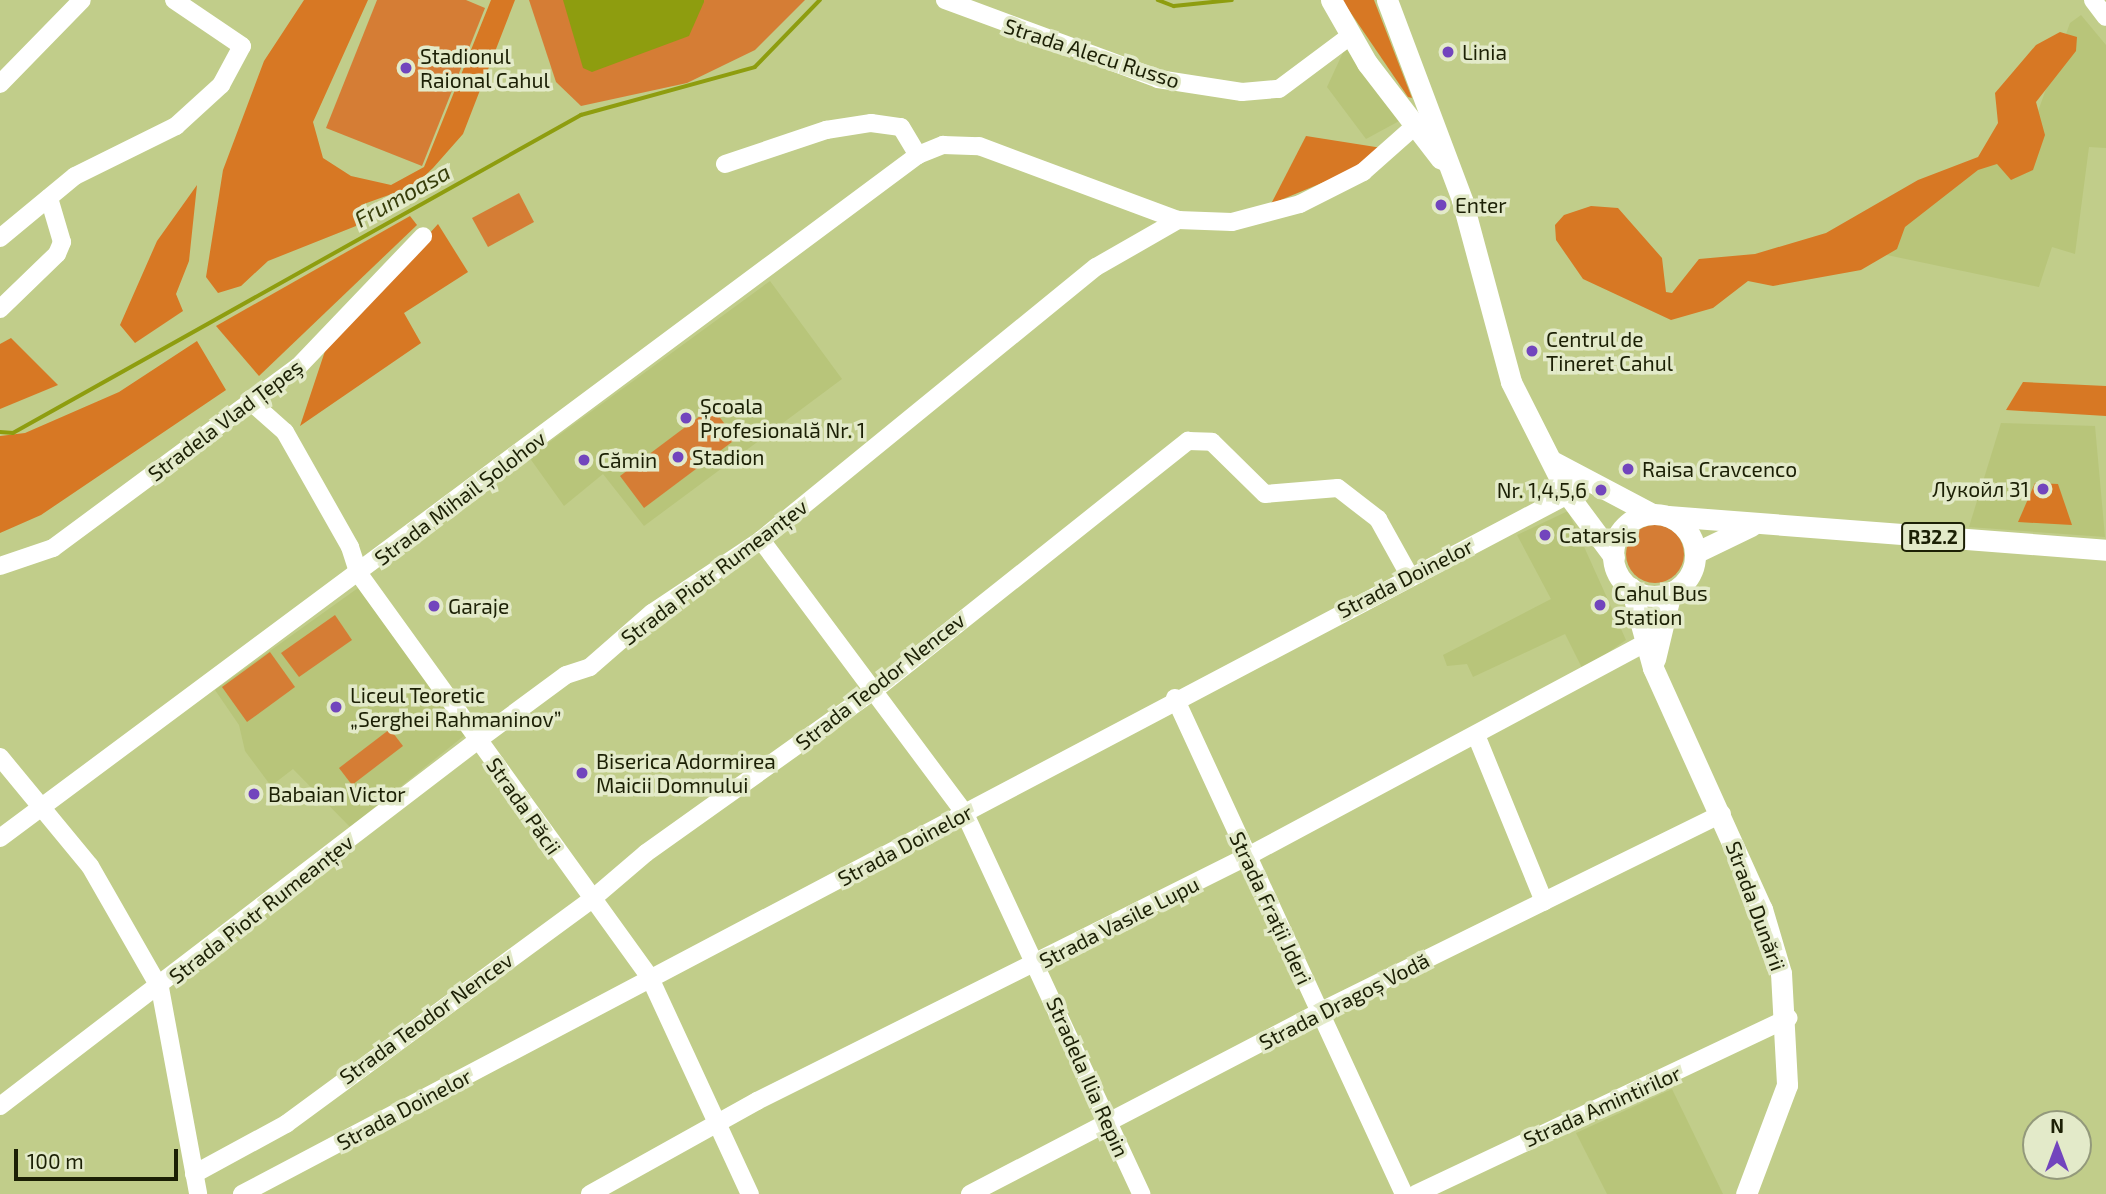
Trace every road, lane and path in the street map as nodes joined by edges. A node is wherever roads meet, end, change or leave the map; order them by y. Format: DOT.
graph roads {
  1 [pos="82,0"];
  2 [pos="174,0"];
  3 [pos="945,0"];
  4 [pos="1331,0"];
  5 [pos="1387,0"];
  6 [pos="2093,0"];
  7 [pos="2106,17"];
  8 [pos="1350,36"];
  9 [pos="0,84"];
  10 [pos="1424,91"];
  11 [pos="1398,101"];
  12 [pos="1418,124"];
  13 [pos="918,155"];
  14 [pos="725,164"];
  15 [pos="1455,178"];
  16 [pos="49,198"];
  17 [pos="1178,220"];
  18 [pos="423,236"];
  19 [pos="0,238"];
  20 [pos="0,309"];
  21 [pos="249,400"];
  22 [pos="1545,456"];
  23 [pos="1568,495"];
  24 [pos="1660,515"];
  25 [pos="1760,523"];
  26 [pos="761,540"];
  27 [pos="2106,550"];
  28 [pos="1695,553"];
  29 [pos="1614,557"];
  30 [pos="0,566"];
  31 [pos="359,574"];
  32 [pos="1409,575"];
  33 [pos="1631,588"];
  34 [pos="1671,592"];
  35 [pos="1646,643"];
  36 [pos="1653,668"];
  37 [pos="876,690"];
  38 [pos="1175,698"];
  39 [pos="1476,735"];
  40 [pos="478,740"];
  41 [pos="0,757"];
  42 [pos="43,806"];
  43 [pos="965,814"];
  44 [pos="1722,814"];
  45 [pos="0,838"];
  46 [pos="1248,856"];
  47 [pos="591,901"];
  48 [pos="1544,902"];
  49 [pos="1039,963"];
  50 [pos="650,978"];
  51 [pos="160,988"];
  52 [pos="1319,1012"];
  53 [pos="1788,1018"];
  54 [pos="0,1106"];
  55 [pos="718,1122"];
  56 [pos="1105,1123"];
  57 [pos="194,1174"];
  58 [pos="198,1194"];
  59 [pos="242,1194"];
  60 [pos="590,1194"];
  61 [pos="750,1194"];
  62 [pos="970,1194"];
  63 [pos="1141,1194"];
  64 [pos="1404,1194"];
  65 [pos="1416,1194"];
  66 [pos="1746,1194"];
  1 -- 9 [label="street"];
  2 -- 16 [label="street"];
  3 -- 8 [label="street, Strada Alecu Russo"];
  4 -- 8 [label="main road"];
  5 -- 10 [label="main road"];
  6 -- 7 [label="street"];
  8 -- 11 [label="main road"];
  10 -- 11 [label="main road"];
  10 -- 15 [label="main road"];
  11 -- 12 [label="main road"];
  12 -- 15 [label="main road"];
  12 -- 17 [label="street"];
  13 -- 14 [label="street"];
  13 -- 17 [label="street, Strada Mihail Șolohov"];
  13 -- 31 [label="street, Strada Mihail Șolohov"];
  15 -- 22 [label="main road"];
  16 -- 19 [label="street"];
  16 -- 20 [label="street"];
  17 -- 26 [label="street, Strada Piotr Rumeanțev"];
  18 -- 21 [label="street, Stradela Vlad Țepeş"];
  21 -- 30 [label="street, Stradela Vlad Țepeş"];
  21 -- 31 [label="street, Strada Păcii"];
  22 -- 23 [label="main road"];
  22 -- 24 [label="main road"];
  23 -- 29 [label="main road"];
  23 -- 32 [label="street, Strada Doinelor"];
  24 -- 25 [label="main road, R32.2"];
  24 -- 28 [label="main road"];
  24 -- 29 [label="main road"];
  25 -- 27 [label="main road, R32.2"];
  25 -- 28 [label="main road, R32.2"];
  26 -- 37 [label="street, Stradela Ilia Repin"];
  26 -- 40 [label="street, Strada Piotr Rumeanțev"];
  28 -- 34 [label="main road"];
  29 -- 33 [label="main road"];
  31 -- 40 [label="street, Strada Păcii"];
  31 -- 42 [label="street, Strada Mihail Șolohov"];
  32 -- 37 [label="street, Strada Teodor Nencev"];
  32 -- 38 [label="street, Strada Doinelor"];
  33 -- 34 [label="main road"];
  33 -- 35 [label="main road, Strada Dunării"];
  34 -- 36 [label="main road"];
  35 -- 36 [label="main road, Strada Dunării"];
  35 -- 39 [label="street, Strada Vasile Lupu"];
  36 -- 44 [label="main road, Strada Dunării"];
  37 -- 43 [label="street, Stradela Ilia Repin"];
  37 -- 47 [label="street, Strada Teodor Nencev"];
  38 -- 43 [label="street, Strada Doinelor"];
  38 -- 46 [label="street, Strada Frații Jderi"];
  39 -- 46 [label="street, Strada Vasile Lupu"];
  39 -- 48 [label="street"];
  40 -- 47 [label="street, Strada Păcii"];
  40 -- 51 [label="street, Strada Piotr Rumeanțev"];
  41 -- 42 [label="street"];
  42 -- 45 [label="street, Strada Mihail Șolohov"];
  42 -- 51 [label="street"];
  43 -- 49 [label="street, Stradela Ilia Repin"];
  43 -- 50 [label="street, Strada Doinelor"];
  44 -- 48 [label="street, Strada Dragoș Vodă"];
  44 -- 53 [label="main road, Strada Dunării"];
  46 -- 49 [label="street, Strada Vasile Lupu"];
  46 -- 52 [label="street, Strada Frații Jderi"];
  47 -- 50 [label="street, Strada Păcii"];
  47 -- 57 [label="street, Strada Teodor Nencev"];
  48 -- 52 [label="street, Strada Dragoș Vodă"];
  49 -- 55 [label="street, Strada Vasile Lupu"];
  49 -- 56 [label="street, Stradela Ilia Repin"];
  50 -- 55 [label="street, Strada Păcii"];
  50 -- 59 [label="street, Strada Doinelor"];
  51 -- 54 [label="street, Strada Piotr Rumeanțev"];
  51 -- 57 [label="street"];
  52 -- 56 [label="street, Strada Dragoș Vodă"];
  52 -- 64 [label="street, Strada Frații Jderi"];
  53 -- 65 [label="street, Strada Amintirilor"];
  53 -- 66 [label="main road, Strada Dunării"];
  55 -- 60 [label="street, Strada Vasile Lupu"];
  55 -- 61 [label="street, Strada Păcii"];
  56 -- 62 [label="street, Strada Dragoș Vodă"];
  56 -- 63 [label="street, Stradela Ilia Repin"];
  57 -- 58 [label="street"];
}
